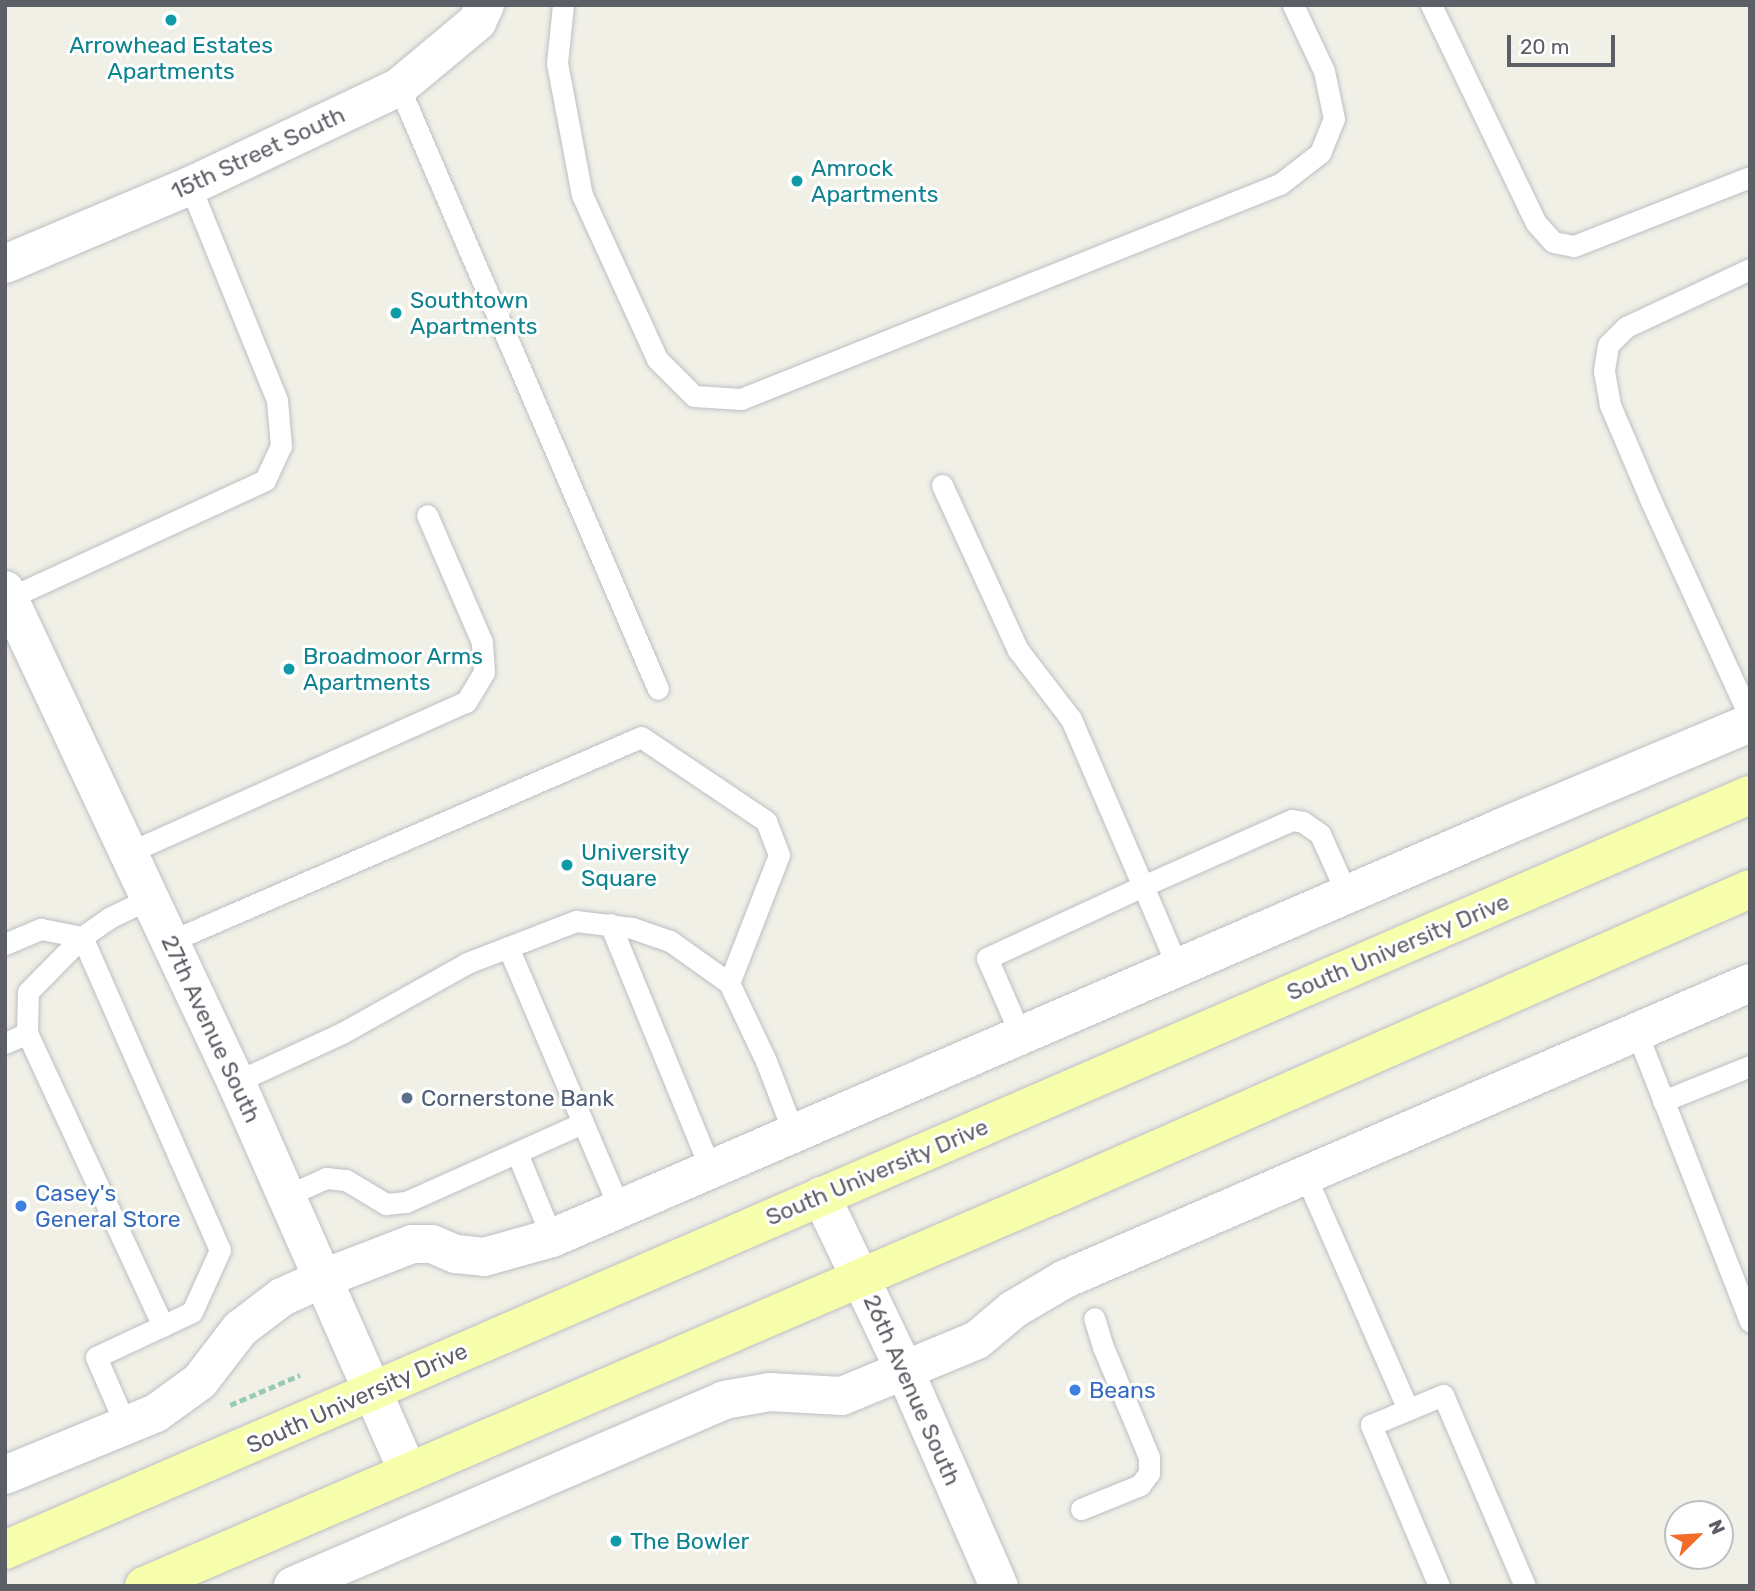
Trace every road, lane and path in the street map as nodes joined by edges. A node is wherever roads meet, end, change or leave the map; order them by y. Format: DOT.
graph roads {
  1 [pos="485,5"];
  2 [pos="563,5"];
  3 [pos="1293,5"];
  4 [pos="1431,5"];
  5 [pos="399,87"];
  6 [pos="1750,177"];
  7 [pos="190,186"];
  8 [pos="5,264"];
  9 [pos="1750,269"];
  10 [pos="942,485"];
  11 [pos="427,516"];
  12 [pos="7,594"];
  13 [pos="658,689"];
  14 [pos="1750,717"];
  15 [pos="1750,723"];
  16 [pos="1750,795"];
  17 [pos="130,852"];
  18 [pos="1750,871"];
  19 [pos="1143,886"];
  20 [pos="1347,894"];
  21 [pos="1737,895"];
  22 [pos="150,898"];
  23 [pos="610,924"];
  24 [pos="82,937"];
  25 [pos="171,941"];
  26 [pos="5,944"];
  27 [pos="508,947"];
  28 [pos="1178,968"];
  29 [pos="730,983"];
  30 [pos="1750,983"];
  31 [pos="27,1033"];
  32 [pos="1637,1033"];
  33 [pos="1021,1036"];
  34 [pos="5,1043"];
  35 [pos="1750,1066"];
  36 [pos="236,1082"];
  37 [pos="1663,1101"];
  38 [pos="583,1124"];
  39 [pos="794,1134"];
  40 [pos="517,1153"];
  41 [pos="710,1170"];
  42 [pos="1306,1177"];
  43 [pos="286,1196"];
  44 [pos="821,1196"];
  45 [pos="620,1209"];
  46 [pos="552,1238"];
  47 [pos="324,1278"];
  48 [pos="860,1279"];
  49 [pos="1094,1318"];
  50 [pos="1750,1322"];
  51 [pos="163,1326"];
  52 [pos="904,1369"];
  53 [pos="374,1391"];
  54 [pos="1408,1409"];
  55 [pos="126,1426"];
  56 [pos="8,1467"];
  57 [pos="408,1472"];
  58 [pos="1081,1509"];
  59 [pos="5,1550"];
  60 [pos="294,1585"];
  61 [pos="144,1586"];
  62 [pos="999,1586"];
  63 [pos="1439,1586"];
  64 [pos="1525,1586"];
  1 -- 5 [label="street, 15th Street South"];
  2 -- 3 [label="lane"];
  4 -- 6 [label="lane"];
  5 -- 7 [label="street, 15th Street South"];
  5 -- 13 [label="lane"];
  7 -- 8 [label="street, 15th Street South"];
  7 -- 12 [label="lane"];
  9 -- 14 [label="lane"];
  10 -- 19 [label="lane"];
  11 -- 17 [label="lane"];
  12 -- 17 [label="street, 27th Avenue South"];
  15 -- 20 [label="street"];
  16 -- 44 [label="main road, South University Drive"];
  17 -- 22 [label="street, 27th Avenue South"];
  18 -- 21 [label="main road"];
  19 -- 20 [label="lane"];
  19 -- 28 [label="lane"];
  19 -- 33 [label="lane"];
  20 -- 28 [label="street"];
  21 -- 48 [label="main road"];
  22 -- 24 [label="lane"];
  22 -- 25 [label="street, 27th Avenue South"];
  23 -- 27 [label="lane"];
  23 -- 29 [label="lane"];
  23 -- 41 [label="lane"];
  24 -- 26 [label="lane"];
  24 -- 31 [label="lane"];
  24 -- 51 [label="lane"];
  25 -- 29 [label="lane"];
  25 -- 36 [label="street, 27th Avenue South"];
  27 -- 36 [label="lane"];
  27 -- 38 [label="lane"];
  28 -- 33 [label="street"];
  29 -- 39 [label="lane"];
  30 -- 32 [label="street"];
  31 -- 34 [label="lane"];
  31 -- 51 [label="lane"];
  32 -- 37 [label="lane"];
  32 -- 42 [label="street"];
  33 -- 39 [label="street"];
  35 -- 37 [label="lane"];
  36 -- 43 [label="street, 27th Avenue South"];
  37 -- 50 [label="lane"];
  38 -- 40 [label="lane"];
  38 -- 45 [label="lane"];
  39 -- 41 [label="street"];
  40 -- 43 [label="lane"];
  40 -- 46 [label="lane"];
  41 -- 45 [label="street"];
  42 -- 52 [label="street"];
  42 -- 54 [label="lane"];
  43 -- 47 [label="street, 27th Avenue South"];
  44 -- 48 [label="street, 26th Avenue South"];
  44 -- 53 [label="main road, South University Drive"];
  45 -- 46 [label="street"];
  46 -- 47 [label="street"];
  47 -- 53 [label="street, 27th Avenue South"];
  47 -- 55 [label="street"];
  48 -- 52 [label="street, 26th Avenue South"];
  48 -- 57 [label="main road"];
  49 -- 58 [label="lane"];
  51 -- 55 [label="lane"];
  52 -- 60 [label="street"];
  52 -- 62 [label="street, 26th Avenue South"];
  53 -- 57 [label="street, 27th Avenue South"];
  53 -- 59 [label="main road, South University Drive"];
  54 -- 63 [label="lane"];
  54 -- 64 [label="lane"];
  55 -- 56 [label="street"];
  57 -- 61 [label="main road"];
}
